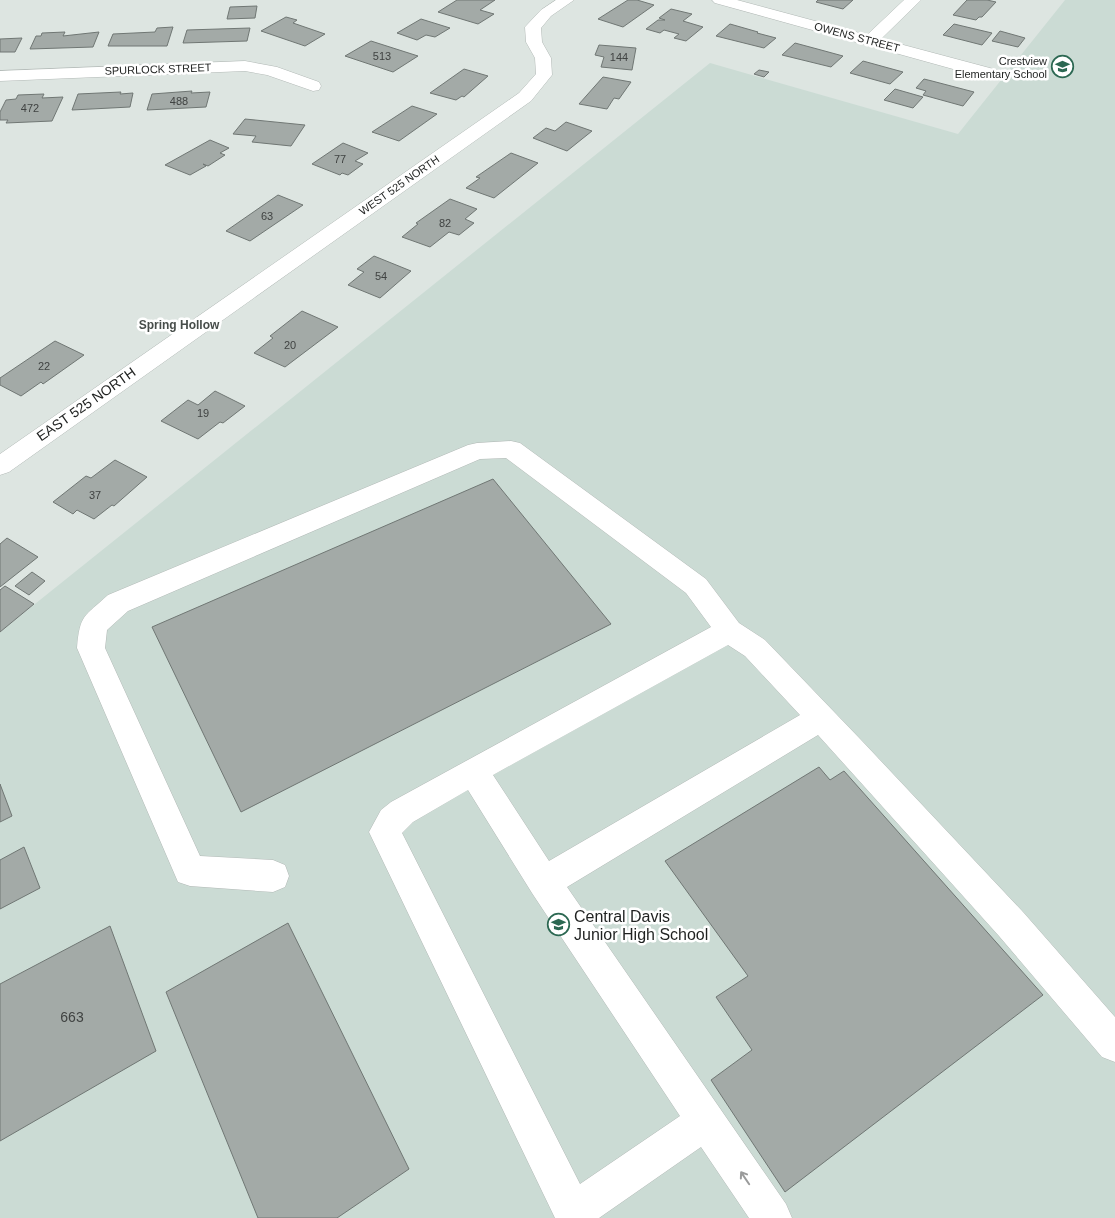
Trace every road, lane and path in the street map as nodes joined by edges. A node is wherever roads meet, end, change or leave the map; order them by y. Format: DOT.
graph roads {
  1 [pos="566,0"];
  2 [pos="720,0"];
  3 [pos="913,0"];
  4 [pos="870,41"];
  5 [pos="995,74"];
  6 [pos="0,76"];
  7 [pos="313,86"];
  8 [pos="173,343"];
  9 [pos="0,466"];
  10 [pos="729,631"];
  11 [pos="821,718"];
  12 [pos="473,771"];
  13 [pos="273,876"];
  14 [pos="544,882"];
  15 [pos="1115,1044"];
  16 [pos="706,1121"];
  17 [pos="575,1215"];
  18 [pos="772,1218"];
  1 -- 8 [label="street, WEST 525 NORTH"];
  2 -- 4 [label="street, OWENS STREET"];
  3 -- 4 [label="street"];
  4 -- 5 [label="street, OWENS STREET"];
  6 -- 7 [label="street, SPURLOCK STREET"];
  8 -- 9 [label="street, EAST 525 NORTH"];
  10 -- 11 [label="street"];
  10 -- 12 [label="street"];
  10 -- 13 [label="street"];
  11 -- 14 [label="street"];
  11 -- 15 [label="street"];
  12 -- 14 [label="street"];
  12 -- 17 [label="street"];
  14 -- 16 [label="street"];
  16 -- 17 [label="street"];
  18 -- 16 [label="street, one-way"];
}
